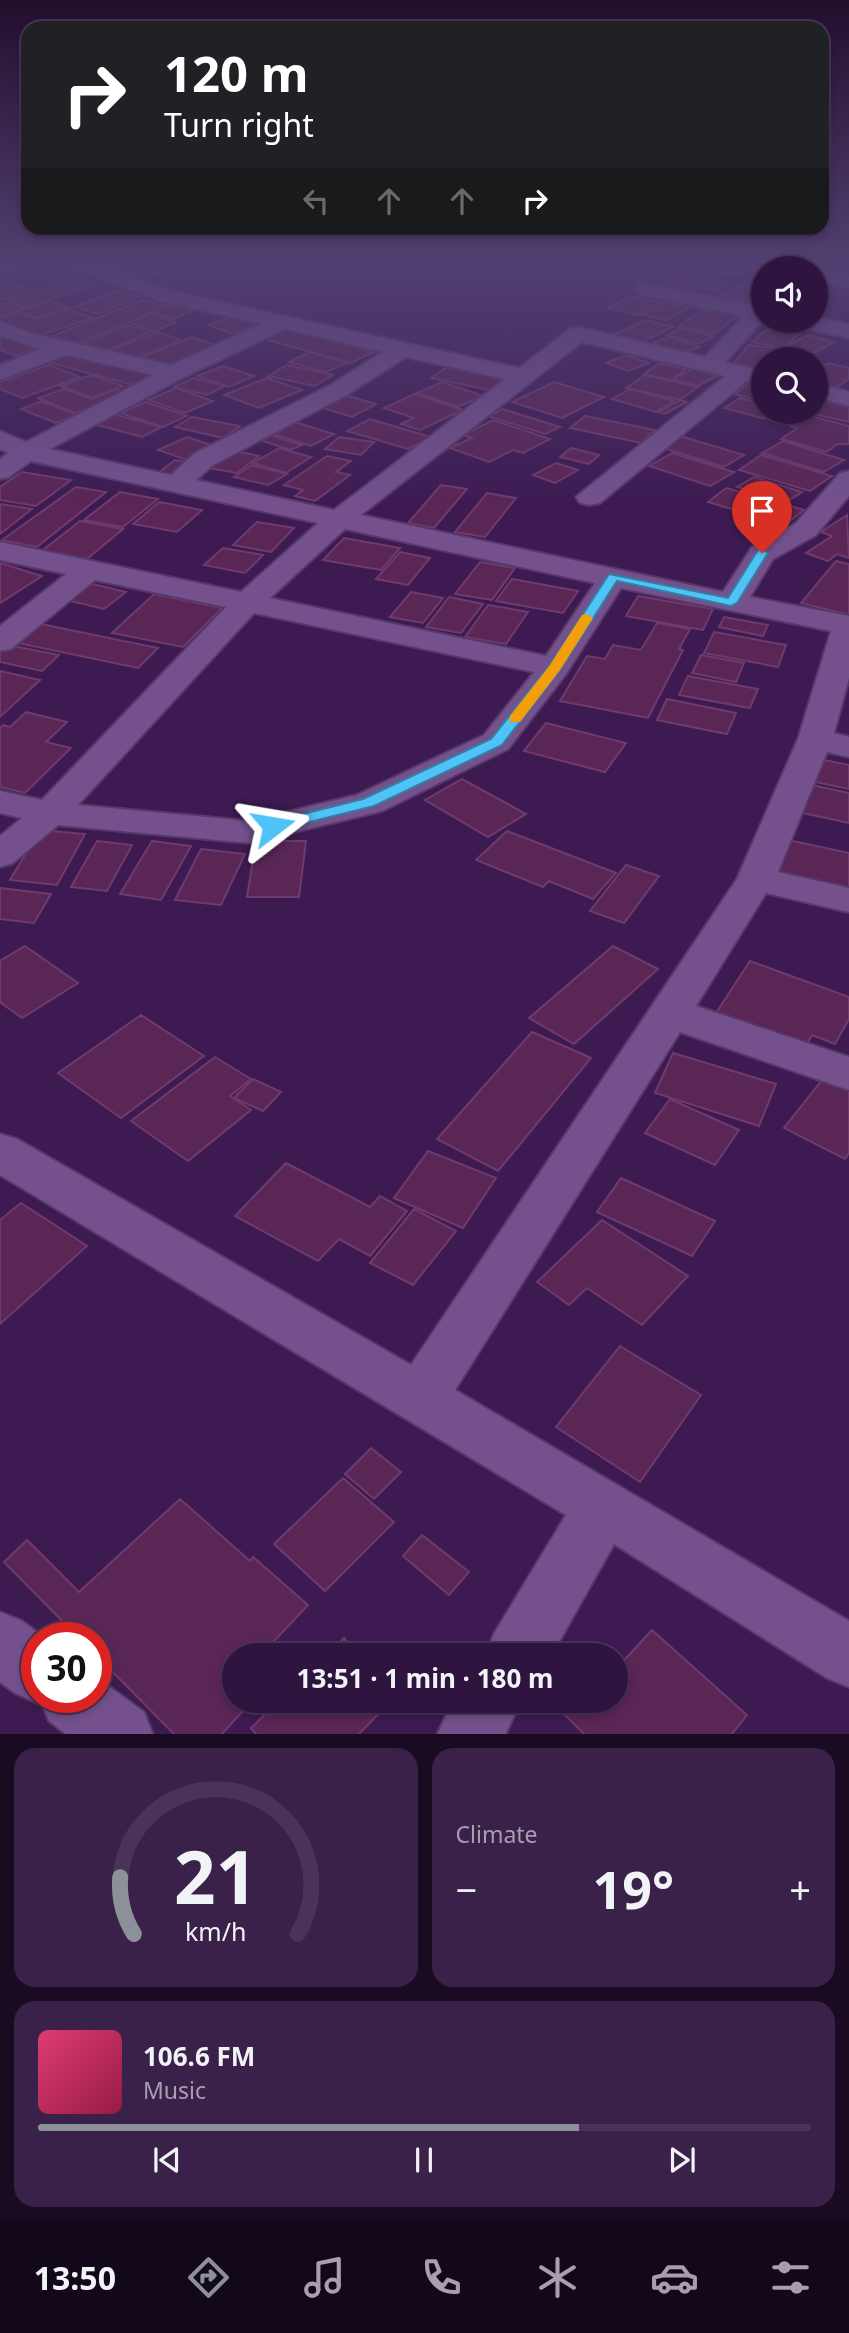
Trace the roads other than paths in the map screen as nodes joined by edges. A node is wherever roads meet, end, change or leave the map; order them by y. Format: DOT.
graph roads {
  1 [pos="46,343"];
  2 [pos="238,343"];
  3 [pos="376,343"];
  4 [pos="566,343"];
  5 [pos="616,343"];
  6 [pos="730,343"];
  7 [pos="65,347"];
  8 [pos="403,349"];
  9 [pos="710,365"];
  10 [pos="0,373"];
  11 [pos="174,373"];
  12 [pos="751,375"];
  13 [pos="523,376"];
  14 [pos="751,376"];
  15 [pos="828,393"];
  16 [pos="849,398"];
  17 [pos="0,439"];
  18 [pos="26,452"];
  19 [pos="0,471"];
  20 [pos="849,479"];
  21 [pos="177,484"];
  22 [pos="590,497"];
  23 [pos="339,519"];
  24 [pos="0,551"];
  25 [pos="89,570"];
  26 [pos="613,577"];
  27 [pos="247,603"];
  28 [pos="731,603"];
  29 [pos="849,625"];
  30 [pos="0,642"];
  31 [pos="555,667"];
  32 [pos="815,739"];
  33 [pos="849,747"];
  34 [pos="0,802"];
  35 [pos="50,813"];
  36 [pos="0,855"];
  37 [pos="756,879"];
  38 [pos="849,900"];
  39 [pos="668,1012"];
  40 [pos="849,1074"];
  41 [pos="0,1152"];
  42 [pos="420,1398"];
  43 [pos="604,1506"];
  44 [pos="0,1643"];
  45 [pos="524,1643"];
  46 [pos="849,1656"];
  47 [pos="21,1659"];
  48 [pos="482,1713"];
  49 [pos="469,1734"];
  1 -- 7 [label="street"];
  2 -- 11 [label="street"];
  3 -- 8 [label="street"];
  4 -- 13 [label="street"];
  5 -- 9 [label="street"];
  6 -- 9 [label="street"];
  7 -- 10 [label="street"];
  7 -- 11 [label="street"];
  8 -- 13 [label="street"];
  8 -- 21 [label="street"];
  9 -- 12 [label="street"];
  11 -- 18 [label="street"];
  13 -- 23 [label="street"];
  14 -- 22 [label="street"];
  15 -- 16 [label="street"];
  17 -- 18 [label="street"];
  18 -- 19 [label="street"];
  18 -- 21 [label="street"];
  20 -- 28 [label="street"];
  21 -- 23 [label="street"];
  23 -- 26 [label="street"];
  23 -- 27 [label="street"];
  24 -- 25 [label="street"];
  25 -- 27 [label="street"];
  25 -- 30 [label="street"];
  26 -- 28 [label="street"];
  26 -- 31 [label="street"];
  27 -- 31 [label="street"];
  27 -- 35 [label="street"];
  28 -- 29 [label="street"];
  29 -- 32 [label="street"];
  31 -- 35 [label="street"];
  32 -- 33 [label="street"];
  32 -- 37 [label="street"];
  34 -- 35 [label="street"];
  35 -- 36 [label="street"];
  37 -- 38 [label="street"];
  37 -- 39 [label="street"];
  39 -- 40 [label="street"];
  39 -- 42 [label="street"];
  41 -- 42 [label="street"];
  42 -- 43 [label="street"];
  43 -- 45 [label="street"];
  43 -- 46 [label="street"];
  44 -- 47 [label="street"];
  48 -- 49 [label="street"];
}
